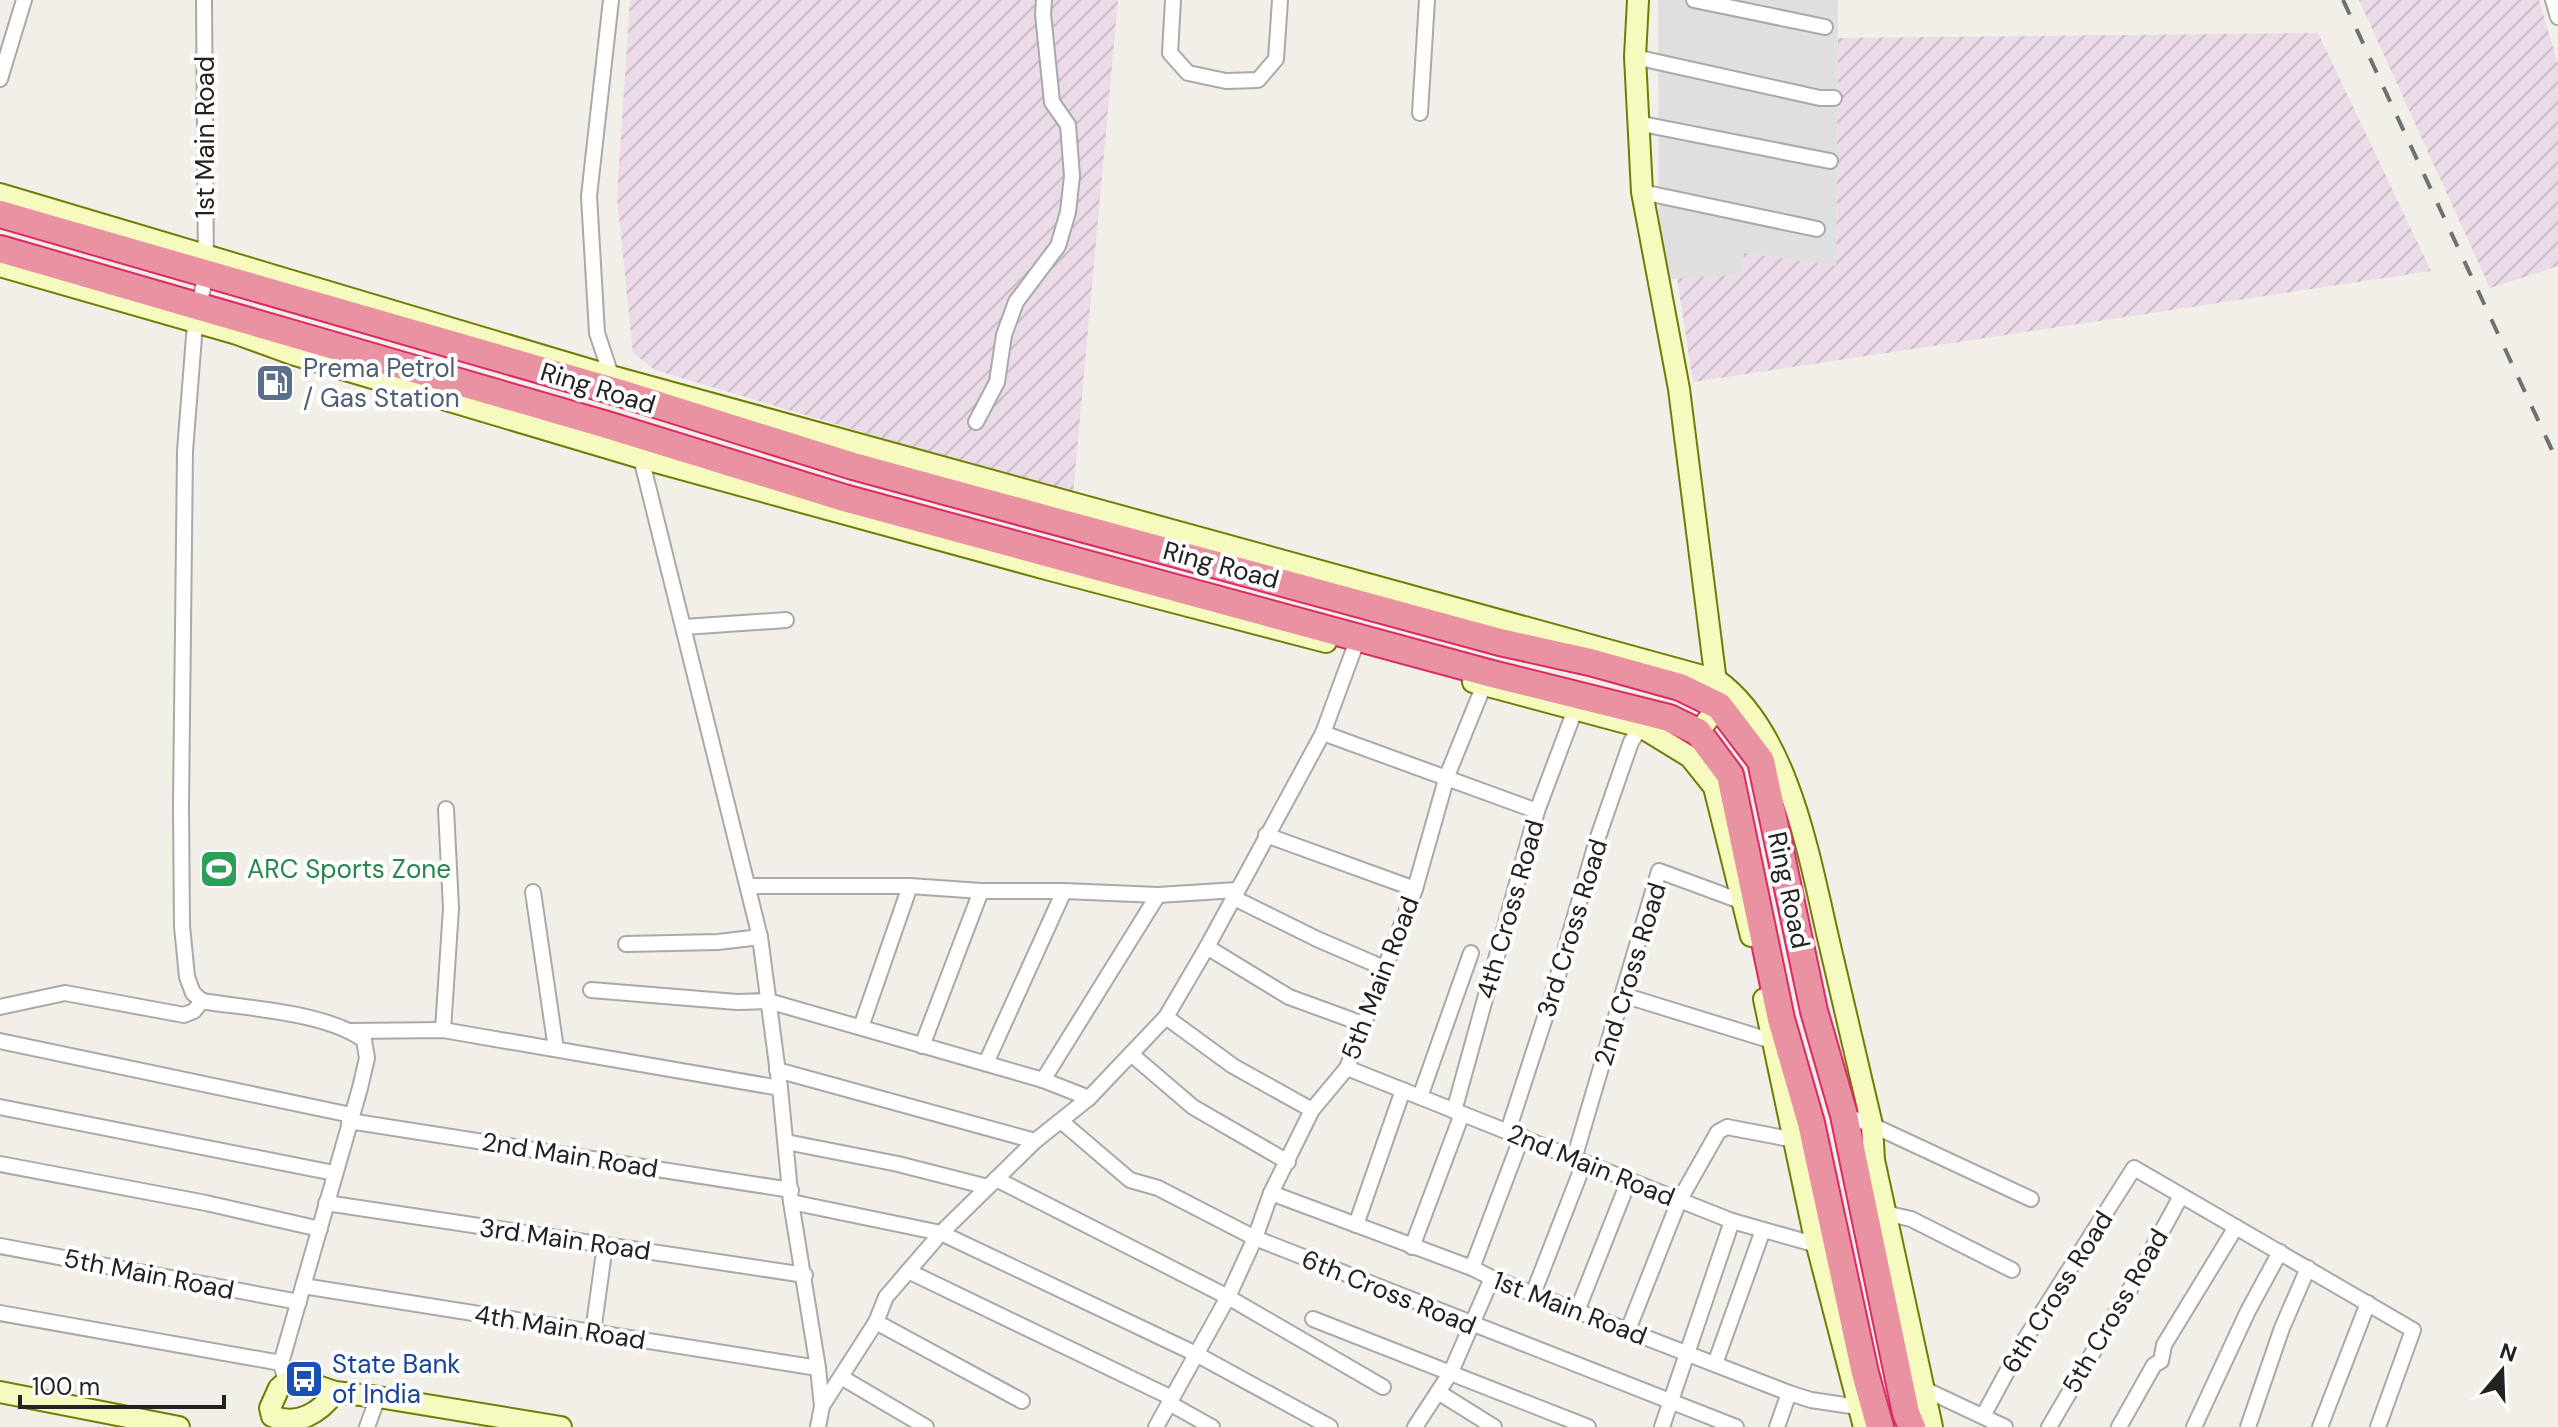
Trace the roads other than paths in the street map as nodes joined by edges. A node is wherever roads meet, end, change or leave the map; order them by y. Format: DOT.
graph roads {
  1 [pos="24,0"];
  2 [pos="204,0"];
  3 [pos="611,0"];
  4 [pos="1044,0"];
  5 [pos="1173,0"];
  6 [pos="1280,0"];
  7 [pos="1427,0"];
  8 [pos="1638,0"];
  9 [pos="1694,0"];
  10 [pos="2553,0"];
  11 [pos="2558,17"];
  12 [pos="1825,27"];
  13 [pos="1635,57"];
  14 [pos="0,79"];
  15 [pos="1834,98"];
  16 [pos="1420,113"];
  17 [pos="1637,123"];
  18 [pos="1830,161"];
  19 [pos="1642,192"];
  20 [pos="0,194"];
  21 [pos="0,214"];
  22 [pos="1817,229"];
  23 [pos="0,249"];
  24 [pos="206,263"];
  25 [pos="0,266"];
  26 [pos="197,315"];
  27 [pos="614,384"];
  28 [pos="976,422"];
  29 [pos="623,429"];
  30 [pos="641,458"];
  31 [pos="786,620"];
  32 [pos="684,627"];
  33 [pos="1354,649"];
  34 [pos="1484,685"];
  35 [pos="1718,693"];
  36 [pos="1575,710"];
  37 [pos="1641,727"];
  38 [pos="1698,732"];
  39 [pos="1323,733"];
  40 [pos="1447,776"];
  41 [pos="446,809"];
  42 [pos="1537,811"];
  43 [pos="1266,835"];
  44 [pos="750,886"];
  45 [pos="910,886"];
  46 [pos="1415,889"];
  47 [pos="981,891"];
  48 [pos="1064,891"];
  49 [pos="533,892"];
  50 [pos="1235,894"];
  51 [pos="1158,895"];
  52 [pos="1743,902"];
  53 [pos="760,937"];
  54 [pos="626,944"];
  55 [pos="1207,947"];
  56 [pos="1471,953"];
  57 [pos="1384,968"];
  58 [pos="591,990"];
  59 [pos="1623,995"];
  60 [pos="202,1001"];
  61 [pos="768,1001"];
  62 [pos="0,1007"];
  63 [pos="1166,1017"];
  64 [pos="1363,1024"];
  65 [pos="861,1027"];
  66 [pos="443,1030"];
  67 [pos="351,1031"];
  68 [pos="0,1041"];
  69 [pos="1772,1041"];
  70 [pos="922,1046"];
  71 [pos="556,1049"];
  72 [pos="1131,1054"];
  73 [pos="986,1063"];
  74 [pos="1347,1068"];
  75 [pos="777,1070"];
  76 [pos="1043,1080"];
  77 [pos="780,1088"];
  78 [pos="1403,1090"];
  79 [pos="1420,1097"];
  80 [pos="1089,1098"];
  81 [pos="0,1107"];
  82 [pos="1312,1110"];
  83 [pos="1458,1112"];
  84 [pos="1844,1115"];
  85 [pos="350,1118"];
  86 [pos="1062,1122"];
  87 [pos="1872,1125"];
  88 [pos="1515,1133"];
  89 [pos="1795,1140"];
  90 [pos="1035,1141"];
  91 [pos="786,1142"];
  92 [pos="1579,1161"];
  93 [pos="1288,1162"];
  94 [pos="0,1164"];
  95 [pos="334,1173"];
  96 [pos="1629,1180"];
  97 [pos="992,1183"];
  98 [pos="1271,1193"];
  99 [pos="791,1196"];
  100 [pos="2181,1196"];
  101 [pos="2031,1199"];
  102 [pos="1679,1201"];
  103 [pos="326,1203"];
  104 [pos="1885,1213"];
  105 [pos="1732,1221"];
  106 [pos="1356,1225"];
  107 [pos="2236,1227"];
  108 [pos="320,1229"];
  109 [pos="1763,1230"];
  110 [pos="941,1233"];
  111 [pos="1255,1238"];
  112 [pos="605,1245"];
  113 [pos="0,1246"];
  114 [pos="1412,1247"];
  115 [pos="1828,1248"];
  116 [pos="2280,1252"];
  117 [pos="1472,1268"];
  118 [pos="2308,1268"];
  119 [pos="2012,1270"];
  120 [pos="908,1271"];
  121 [pos="805,1275"];
  122 [pos="1492,1278"];
  123 [pos="303,1286"];
  124 [pos="1533,1294"];
  125 [pos="1228,1297"];
  126 [pos="299,1302"];
  127 [pos="2368,1303"];
  128 [pos="1577,1311"];
  129 [pos="0,1313"];
  130 [pos="1313,1319"];
  131 [pos="876,1322"];
  132 [pos="1889,1323"];
  133 [pos="1473,1325"];
  134 [pos="1855,1326"];
  135 [pos="1628,1330"];
  136 [pos="593,1332"];
  137 [pos="1687,1353"];
  138 [pos="1196,1354"];
  139 [pos="1715,1364"];
  140 [pos="818,1368"];
  141 [pos="284,1372"];
  142 [pos="1451,1372"];
  143 [pos="841,1377"];
  144 [pos="1911,1385"];
  145 [pos="1383,1387"];
  146 [pos="0,1392"];
  147 [pos="335,1392"];
  148 [pos="1438,1392"];
  149 [pos="1789,1393"];
  150 [pos="378,1397"];
  151 [pos="1171,1400"];
  152 [pos="1022,1401"];
  153 [pos="1671,1403"];
  154 [pos="822,1406"];
  155 [pos="1869,1416"];
  156 [pos="1983,1416"];
  157 [pos="268,1421"];
  158 [pos="171,1426"];
  159 [pos="1728,1426"];
  160 [pos="367,1427"];
  161 [pos="561,1427"];
  162 [pos="818,1427"];
  163 [pos="926,1427"];
  164 [pos="1156,1427"];
  165 [pos="1212,1427"];
  166 [pos="1330,1427"];
  167 [pos="1415,1427"];
  168 [pos="1494,1427"];
  169 [pos="1588,1427"];
  170 [pos="1662,1427"];
  171 [pos="1777,1427"];
  172 [pos="1912,1427"];
  173 [pos="1932,1427"];
  174 [pos="2005,1427"];
  175 [pos="2049,1427"];
  176 [pos="2119,1427"];
  177 [pos="2194,1427"];
  178 [pos="2248,1427"];
  179 [pos="2320,1427"];
  180 [pos="2378,1427"];
  1 -- 14 [label="street"];
  2 -- 24 [label="street, 1st Main Road"];
  3 -- 27 [label="street"];
  4 -- 28 [label="street"];
  5 -- 6 [label="street"];
  7 -- 16 [label="street"];
  8 -- 13 [label="street"];
  9 -- 12 [label="street"];
  10 -- 11 [label="street"];
  13 -- 15 [label="street"];
  13 -- 17 [label="street"];
  17 -- 18 [label="street"];
  17 -- 19 [label="street"];
  19 -- 22 [label="street"];
  19 -- 35 [label="street"];
  20 -- 24 [label="street"];
  21 -- 24 [label="highway, Ring Road"];
  23 -- 26 [label="highway, Ring Road"];
  24 -- 26 [label="street, 1st Main Road"];
  24 -- 27 [label="highway, Ring Road"];
  25 -- 26 [label="street"];
  26 -- 29 [label="highway, Ring Road"];
  26 -- 30 [label="street"];
  26 -- 60 [label="street, 1st Main Road"];
  27 -- 35 [label="highway, Ring Road"];
  29 -- 30 [label="street"];
  29 -- 38 [label="highway, Ring Road"];
  30 -- 32 [label="street"];
  30 -- 33 [label="street"];
  31 -- 32 [label="street"];
  32 -- 44 [label="street"];
  33 -- 34 [label="street"];
  33 -- 39 [label="street"];
  34 -- 36 [label="street"];
  34 -- 40 [label="street, 5th Main Road"];
  35 -- 38 [label="street"];
  35 -- 84 [label="highway, Ring Road"];
  35 -- 87 [label="street"];
  36 -- 37 [label="street"];
  36 -- 42 [label="street, 4th Cross Road"];
  37 -- 52 [label="street"];
  37 -- 88 [label="street, 3rd Cross Road"];
  38 -- 115 [label="highway, Ring Road"];
  39 -- 40 [label="street"];
  39 -- 43 [label="street"];
  40 -- 42 [label="street"];
  40 -- 46 [label="street, 5th Main Road"];
  41 -- 66 [label="street"];
  42 -- 83 [label="street, 4th Cross Road"];
  43 -- 46 [label="street"];
  43 -- 50 [label="street"];
  44 -- 45 [label="street"];
  44 -- 53 [label="street"];
  45 -- 47 [label="street"];
  45 -- 65 [label="street"];
  46 -- 57 [label="street, 5th Main Road"];
  47 -- 48 [label="street"];
  47 -- 70 [label="street"];
  48 -- 51 [label="street"];
  48 -- 73 [label="street"];
  49 -- 71 [label="street"];
  50 -- 51 [label="street"];
  50 -- 55 [label="street"];
  50 -- 57 [label="street"];
  51 -- 76 [label="street"];
  52 -- 59 [label="street, 2nd Cross Road"];
  52 -- 69 [label="street"];
  53 -- 54 [label="street"];
  53 -- 61 [label="street"];
  55 -- 63 [label="street"];
  55 -- 64 [label="street"];
  56 -- 79 [label="street"];
  57 -- 64 [label="street, 5th Main Road"];
  58 -- 61 [label="street"];
  59 -- 69 [label="street"];
  59 -- 92 [label="street, 2nd Cross Road"];
  60 -- 62 [label="street"];
  60 -- 67 [label="street"];
  61 -- 65 [label="street"];
  61 -- 75 [label="street"];
  63 -- 72 [label="street"];
  63 -- 82 [label="street"];
  64 -- 74 [label="street, 5th Main Road"];
  65 -- 70 [label="street"];
  66 -- 67 [label="street"];
  66 -- 71 [label="street"];
  67 -- 85 [label="street"];
  68 -- 85 [label="street, 2nd Main Road"];
  69 -- 89 [label="street"];
  70 -- 73 [label="street"];
  71 -- 77 [label="street"];
  72 -- 80 [label="street"];
  72 -- 93 [label="street"];
  73 -- 76 [label="street"];
  74 -- 78 [label="street, 2nd Main Road"];
  74 -- 82 [label="street, 5th Main Road"];
  75 -- 77 [label="street"];
  75 -- 90 [label="street"];
  76 -- 80 [label="street"];
  77 -- 91 [label="street"];
  78 -- 79 [label="street, 2nd Main Road"];
  78 -- 106 [label="street"];
  79 -- 83 [label="street, 2nd Main Road"];
  80 -- 86 [label="street"];
  81 -- 95 [label="street"];
  82 -- 93 [label="street, 5th Main Road"];
  83 -- 88 [label="street, 2nd Main Road"];
  83 -- 114 [label="street, 4th Cross Road"];
  84 -- 87 [label="street"];
  84 -- 132 [label="highway, Ring Road"];
  85 -- 95 [label="street"];
  85 -- 99 [label="street, 2nd Main Road"];
  86 -- 90 [label="street"];
  86 -- 111 [label="street, 6th Cross Road"];
  87 -- 101 [label="street"];
  87 -- 104 [label="street"];
  88 -- 92 [label="street, 2nd Main Road"];
  88 -- 117 [label="street, 3rd Cross Road"];
  89 -- 102 [label="street"];
  89 -- 115 [label="street"];
  90 -- 97 [label="street"];
  91 -- 97 [label="street"];
  91 -- 99 [label="street"];
  92 -- 96 [label="street, 2nd Main Road"];
  92 -- 124 [label="street, 2nd Cross Road"];
  93 -- 98 [label="street, 5th Main Road"];
  94 -- 108 [label="street"];
  95 -- 103 [label="street"];
  96 -- 102 [label="street, 2nd Main Road"];
  96 -- 128 [label="street"];
  97 -- 110 [label="street"];
  97 -- 125 [label="street"];
  98 -- 106 [label="street, 1st Main Road"];
  98 -- 111 [label="street, 5th Main Road"];
  99 -- 110 [label="street, 2nd Main Road"];
  99 -- 121 [label="street"];
  100 -- 107 [label="street"];
  100 -- 156 [label="street, 6th Cross Road"];
  100 -- 175 [label="street, 5th Cross Road"];
  102 -- 105 [label="street, 2nd Main Road"];
  102 -- 135 [label="street"];
  103 -- 108 [label="street"];
  103 -- 112 [label="street, 3rd Main Road"];
  104 -- 119 [label="street"];
  104 -- 144 [label="street"];
  105 -- 109 [label="street, 2nd Main Road"];
  105 -- 137 [label="street"];
  106 -- 114 [label="street, 1st Main Road"];
  107 -- 116 [label="street"];
  107 -- 176 [label="street"];
  108 -- 123 [label="street"];
  109 -- 115 [label="street, 2nd Main Road"];
  109 -- 139 [label="street"];
  110 -- 120 [label="street"];
  110 -- 138 [label="street, 2nd Main Road"];
  111 -- 125 [label="street, 5th Main Road"];
  111 -- 133 [label="street, 6th Cross Road"];
  112 -- 121 [label="street, 3rd Main Road"];
  112 -- 136 [label="street"];
  113 -- 126 [label="street, 5th Main Road"];
  114 -- 117 [label="street, 1st Main Road"];
  115 -- 134 [label="highway, Ring Road"];
  115 -- 155 [label="street"];
  116 -- 118 [label="street"];
  116 -- 177 [label="street"];
  117 -- 122 [label="street, 1st Main Road"];
  118 -- 127 [label="street"];
  118 -- 178 [label="street"];
  120 -- 131 [label="street"];
  120 -- 151 [label="street"];
  121 -- 140 [label="street"];
  122 -- 124 [label="street, 1st Main Road"];
  122 -- 133 [label="street"];
  123 -- 126 [label="street"];
  123 -- 136 [label="street, 4th Main Road"];
  124 -- 128 [label="street, 1st Main Road"];
  125 -- 138 [label="street, 5th Main Road"];
  125 -- 145 [label="street"];
  126 -- 141 [label="street"];
  127 -- 179 [label="street"];
  127 -- 180 [label="street"];
  128 -- 135 [label="street, 1st Main Road"];
  129 -- 141 [label="street"];
  130 -- 142 [label="street"];
  131 -- 143 [label="street"];
  131 -- 152 [label="street"];
  132 -- 134 [label="highway"];
  132 -- 144 [label="highway, Ring Road"];
  133 -- 142 [label="street"];
  133 -- 153 [label="street, 6th Cross Road"];
  134 -- 155 [label="highway, Ring Road"];
  135 -- 137 [label="street, 1st Main Road"];
  136 -- 140 [label="street, 4th Main Road"];
  137 -- 139 [label="street, 1st Main Road"];
  137 -- 153 [label="street"];
  138 -- 151 [label="street, 5th Main Road"];
  138 -- 166 [label="street, 2nd Main Road"];
  139 -- 149 [label="street, 1st Main Road"];
  140 -- 154 [label="street"];
  141 -- 147 [label="street"];
  141 -- 157 [label="street"];
  142 -- 148 [label="street"];
  142 -- 169 [label="street"];
  143 -- 154 [label="street"];
  143 -- 163 [label="street"];
  144 -- 156 [label="street"];
  144 -- 172 [label="highway, Ring Road"];
  144 -- 173 [label="street"];
  146 -- 158 [label="street"];
  147 -- 150 [label="street"];
  147 -- 157 [label="street"];
  148 -- 167 [label="street"];
  148 -- 168 [label="street"];
  149 -- 155 [label="street, 1st Main Road"];
  149 -- 171 [label="street"];
  150 -- 160 [label="street"];
  150 -- 161 [label="street"];
  151 -- 164 [label="street, 5th Main Road"];
  151 -- 165 [label="street"];
  153 -- 159 [label="street, 6th Cross Road"];
  153 -- 170 [label="street"];
  154 -- 162 [label="street"];
  156 -- 174 [label="street"];
}
